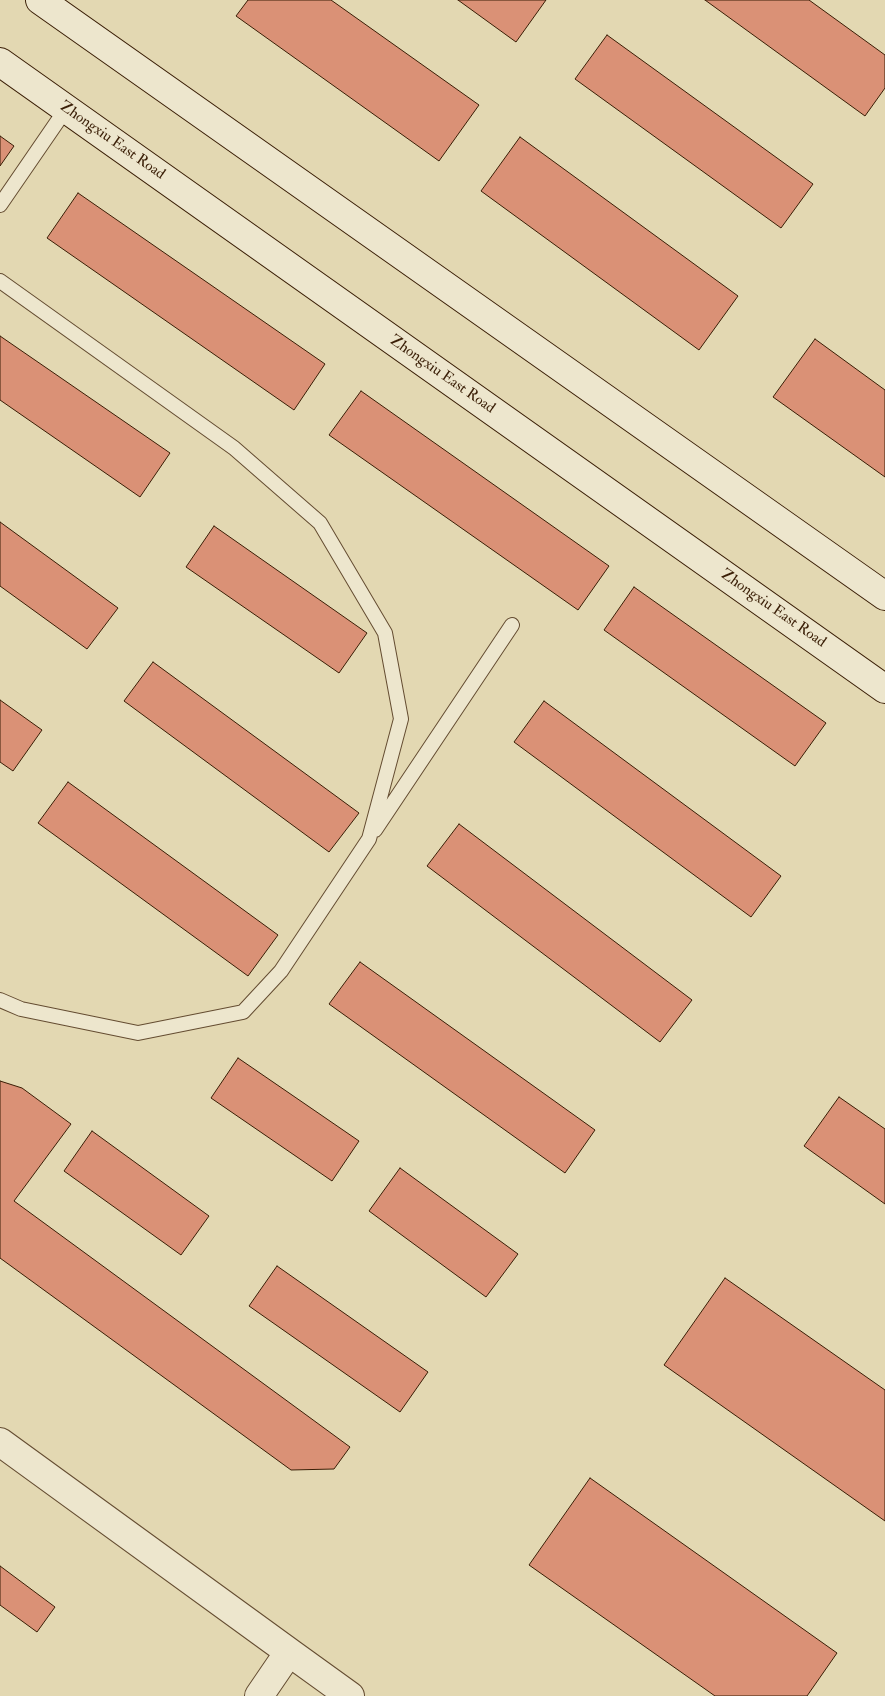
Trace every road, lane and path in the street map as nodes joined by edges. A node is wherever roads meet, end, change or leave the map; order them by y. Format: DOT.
graph roads {
  1 [pos="40,0"];
  2 [pos="0,62"];
  3 [pos="66,109"];
  4 [pos="0,205"];
  5 [pos="0,281"];
  6 [pos="885,596"];
  7 [pos="512,624"];
  8 [pos="885,689"];
  9 [pos="369,839"];
  10 [pos="0,1000"];
  11 [pos="0,1442"];
  12 [pos="289,1652"];
  13 [pos="259,1696"];
  14 [pos="350,1696"];
  1 -- 6 [label="main road"];
  2 -- 3 [label="main road, Zhongxiu East Road"];
  3 -- 4 [label="lane"];
  3 -- 8 [label="main road, Zhongxiu East Road"];
  5 -- 9 [label="lane"];
  7 -- 9 [label="lane"];
  9 -- 10 [label="lane"];
  11 -- 12 [label="main road"];
  12 -- 13 [label="main road"];
  12 -- 14 [label="main road"];
}
